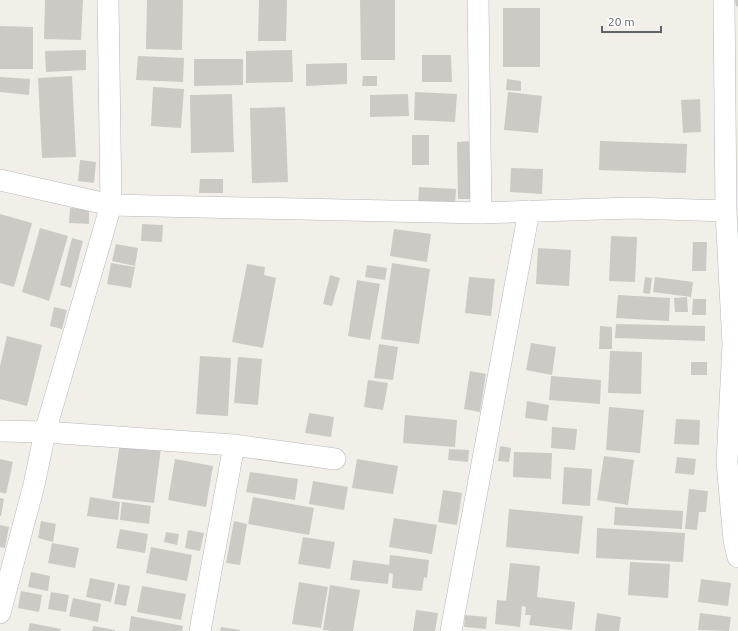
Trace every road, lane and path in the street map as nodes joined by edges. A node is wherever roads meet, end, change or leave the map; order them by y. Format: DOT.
graph roads {
  1 [pos="108,0"];
  2 [pos="478,0"];
  3 [pos="724,0"];
  4 [pos="0,180"];
  5 [pos="111,204"];
  6 [pos="530,211"];
  7 [pos="726,211"];
  8 [pos="480,213"];
  9 [pos="735,345"];
  10 [pos="0,431"];
  11 [pos="45,432"];
  12 [pos="234,445"];
  13 [pos="336,459"];
  14 [pos="738,557"];
  15 [pos="0,613"];
  16 [pos="200,631"];
  17 [pos="450,631"];
  1 -- 5 [label="street"];
  2 -- 8 [label="street"];
  3 -- 7 [label="street"];
  4 -- 5 [label="street"];
  5 -- 8 [label="street"];
  5 -- 11 [label="street"];
  6 -- 7 [label="street"];
  6 -- 8 [label="street"];
  6 -- 17 [label="street"];
  7 -- 9 [label="street"];
  9 -- 14 [label="street"];
  10 -- 11 [label="street"];
  11 -- 12 [label="street"];
  11 -- 15 [label="street"];
  12 -- 13 [label="street"];
  12 -- 16 [label="street"];
}
